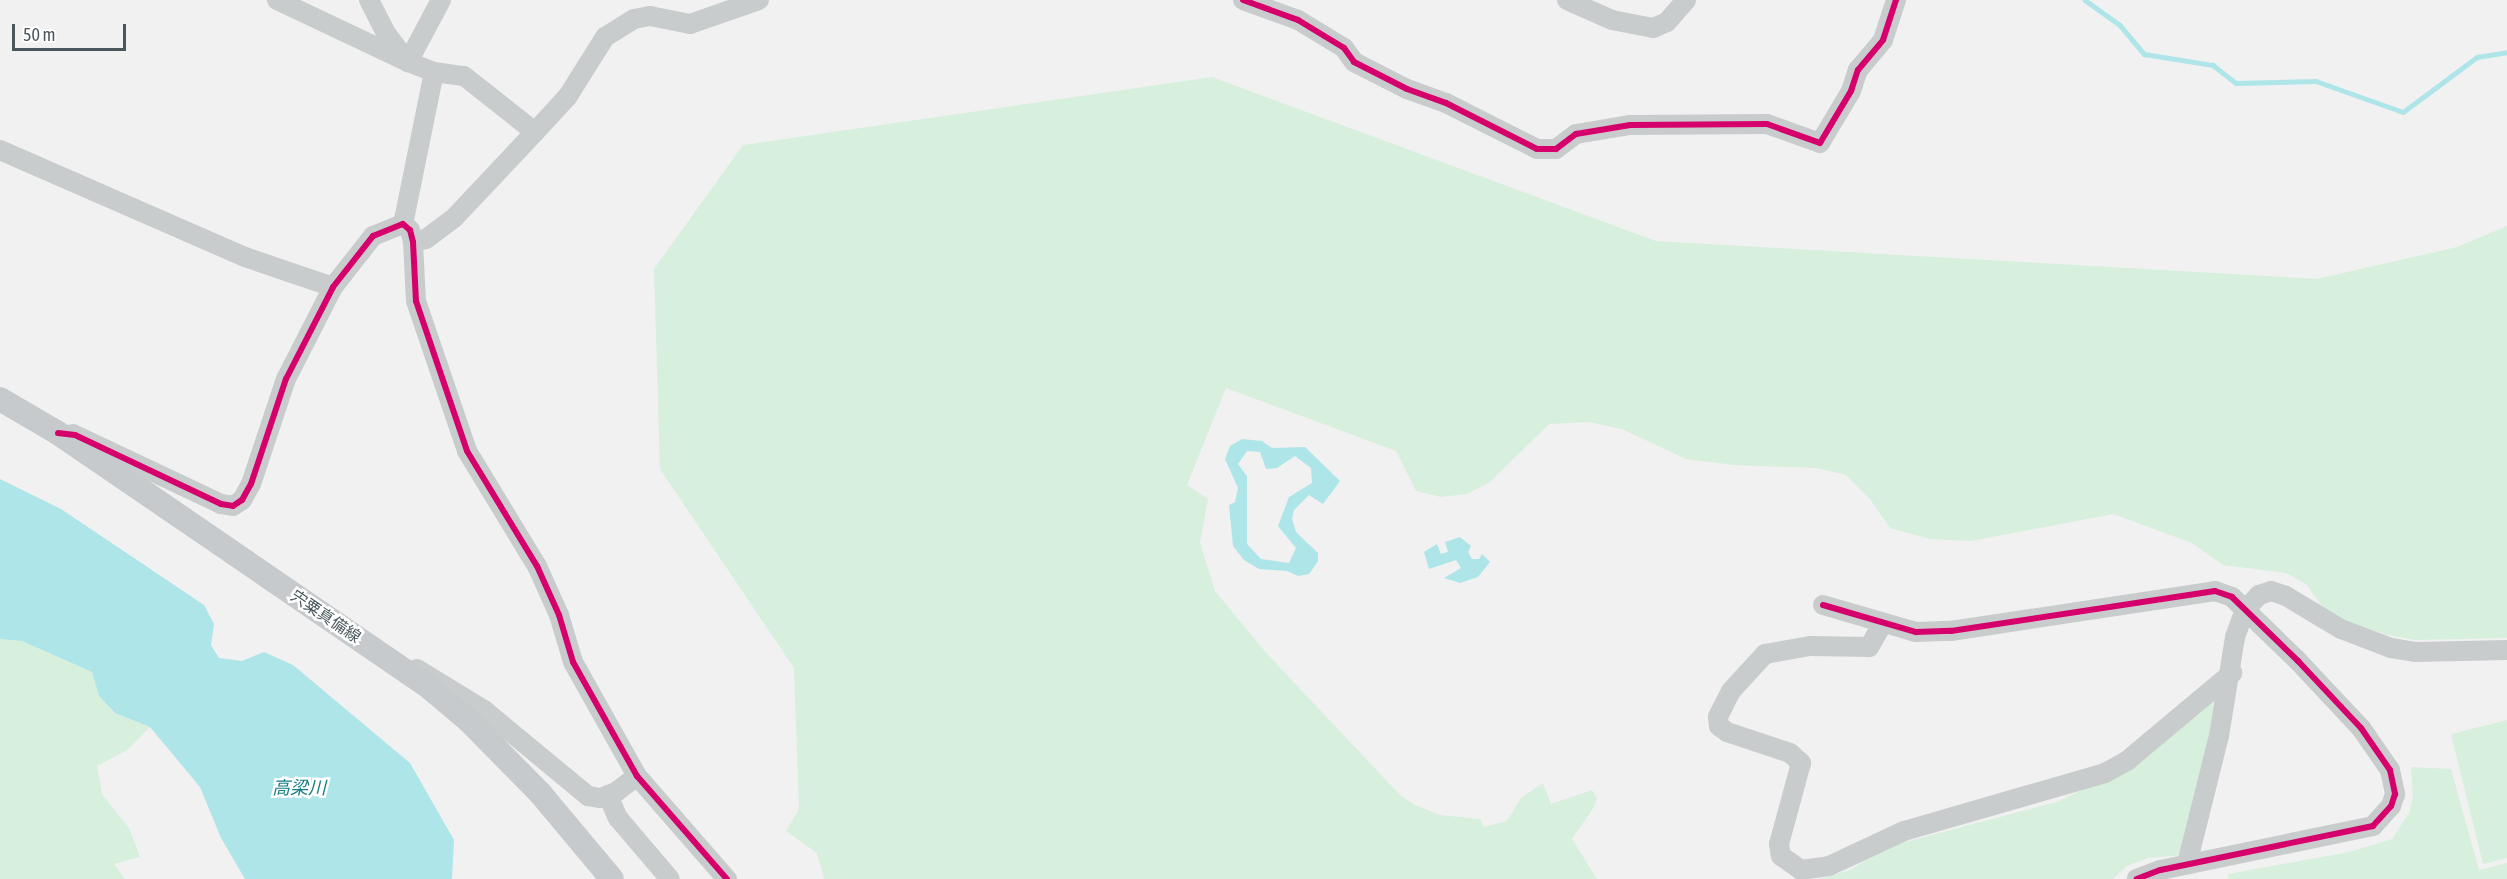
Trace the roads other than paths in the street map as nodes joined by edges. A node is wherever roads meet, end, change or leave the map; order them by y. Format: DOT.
graph roads {
  1 [pos="277,0"];
  2 [pos="369,0"];
  3 [pos="441,0"];
  4 [pos="759,0"];
  5 [pos="1243,0"];
  6 [pos="1567,0"];
  7 [pos="1686,0"];
  8 [pos="1896,0"];
  9 [pos="408,62"];
  10 [pos="434,72"];
  11 [pos="536,132"];
  12 [pos="0,150"];
  13 [pos="403,224"];
  14 [pos="413,242"];
  15 [pos="333,287"];
  16 [pos="0,399"];
  17 [pos="58,433"];
  18 [pos="1823,605"];
  19 [pos="2245,610"];
  20 [pos="1883,623"];
  21 [pos="2507,650"];
  22 [pos="392,661"];
  23 [pos="2232,673"];
  24 [pos="637,776"];
  25 [pos="608,795"];
  26 [pos="2187,864"];
  27 [pos="612,879"];
  28 [pos="670,879"];
  29 [pos="727,879"];
  30 [pos="2137,879"];
  1 -- 9 [label="street"];
  2 -- 9 [label="street"];
  3 -- 9 [label="street"];
  4 -- 11 [label="street"];
  5 -- 8 [label="street"];
  6 -- 7 [label="street"];
  9 -- 10 [label="street"];
  10 -- 11 [label="street"];
  10 -- 13 [label="street"];
  11 -- 14 [label="street"];
  12 -- 15 [label="street"];
  13 -- 14 [label="street"];
  13 -- 15 [label="street"];
  14 -- 24 [label="street"];
  15 -- 17 [label="street"];
  16 -- 17 [label="main road, 宍粟真備線"];
  17 -- 22 [label="main road, 宍粟真備線"];
  18 -- 20 [label="street"];
  19 -- 20 [label="street"];
  19 -- 21 [label="street"];
  19 -- 23 [label="street"];
  19 -- 26 [label="street"];
  20 -- 23 [label="street"];
  22 -- 25 [label="street"];
  22 -- 27 [label="main road, 宍粟真備線"];
  23 -- 26 [label="street"];
  24 -- 25 [label="street"];
  24 -- 29 [label="street"];
  25 -- 28 [label="street"];
  26 -- 30 [label="street"];
}
